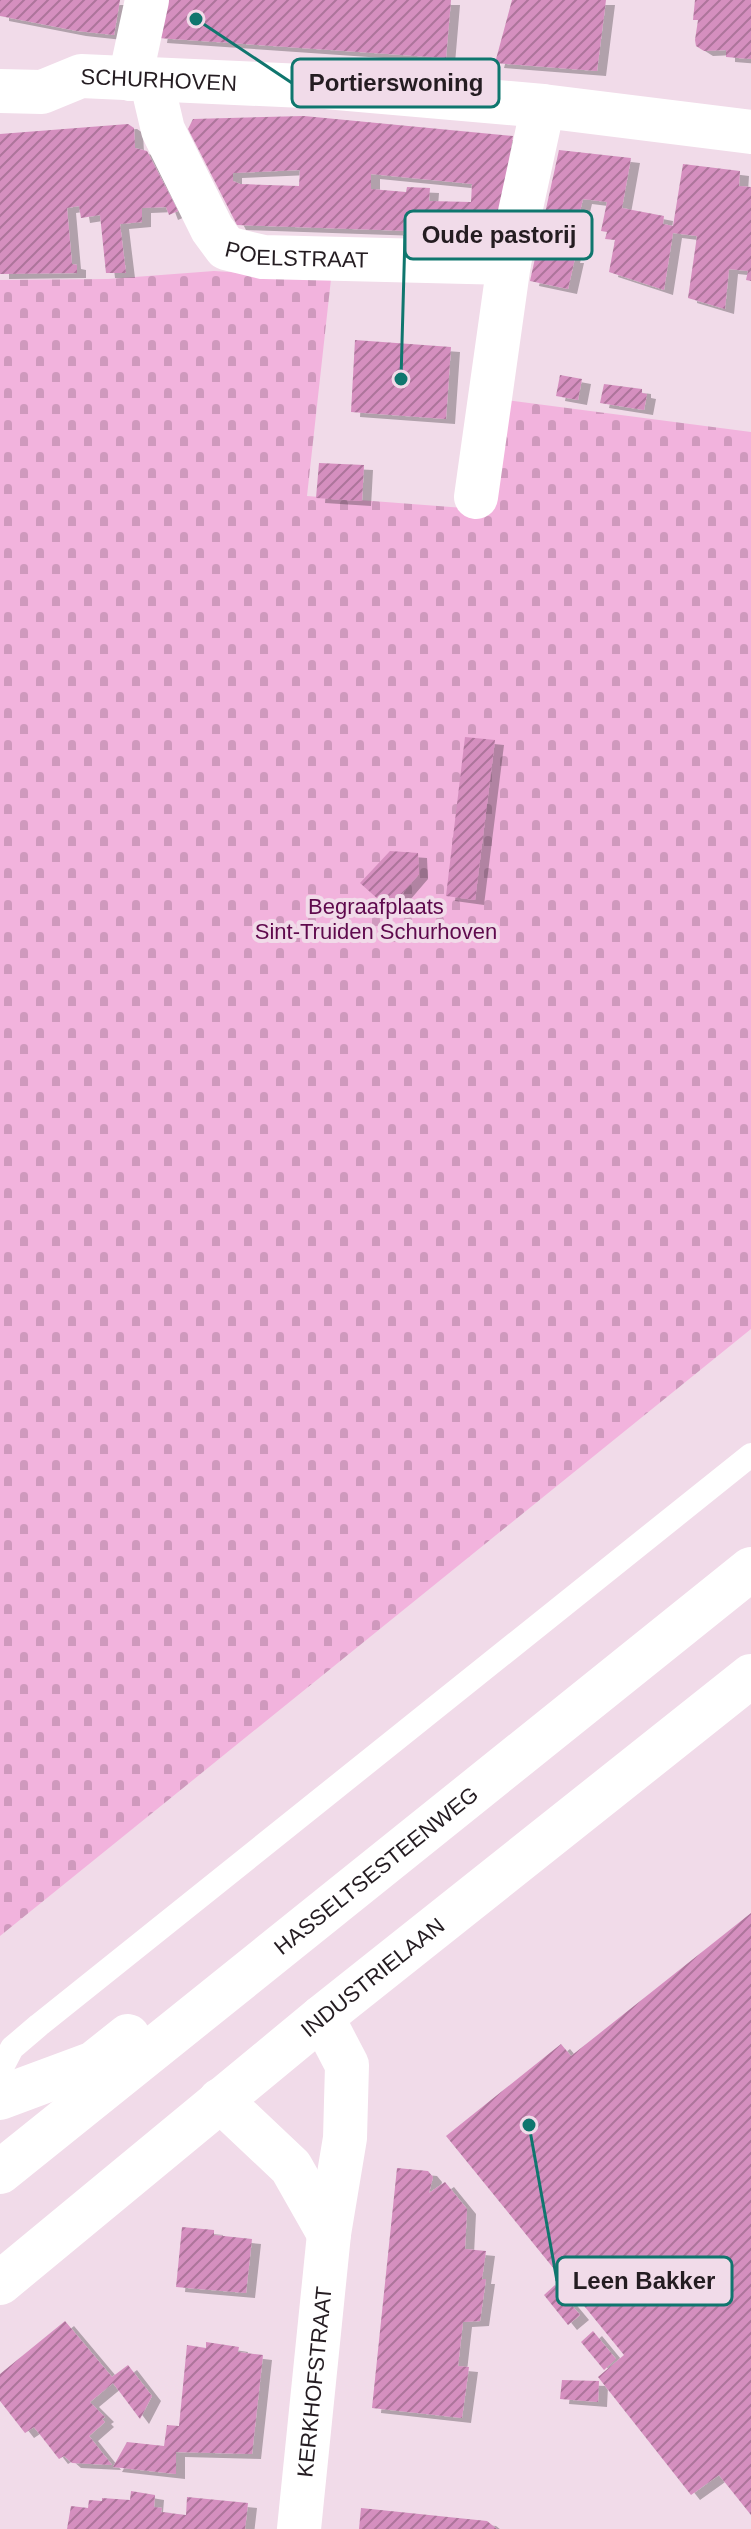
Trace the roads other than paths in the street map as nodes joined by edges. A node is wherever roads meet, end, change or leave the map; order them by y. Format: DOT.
graph roads {
  1 [pos="147,0"];
  2 [pos="0,62"];
  3 [pos="81,76"];
  4 [pos="140,79"];
  5 [pos="0,91"];
  6 [pos="543,106"];
  7 [pos="751,132"];
  8 [pos="509,263"];
  9 [pos="476,497"];
  10 [pos="751,1455"];
  11 [pos="751,1537"];
  12 [pos="751,1569"];
  13 [pos="751,1676"];
  14 [pos="322,2017"];
  15 [pos="0,2071"];
  16 [pos="0,2098"];
  17 [pos="220,2100"];
  18 [pos="0,2172"];
  19 [pos="329,2234"];
  20 [pos="0,2283"];
  21 [pos="299,2529"];
  1 -- 4 [label="street"];
  2 -- 3 [label="street"];
  3 -- 4 [label="street, SCHURHOVEN"];
  3 -- 5 [label="street, SCHURHOVEN"];
  4 -- 6 [label="street, SCHURHOVEN"];
  4 -- 8 [label="street, POELSTRAAT"];
  6 -- 7 [label="street, SCHURHOVEN"];
  6 -- 8 [label="street"];
  8 -- 9 [label="street"];
  10 -- 15 [label="lane"];
  11 -- 16 [label="street, HASSELTSESTEENWEG"];
  12 -- 18 [label="street, HASSELTSESTEENWEG"];
  13 -- 14 [label="street, INDUSTRIELAAN"];
  14 -- 17 [label="street, INDUSTRIELAAN"];
  14 -- 19 [label="street, KERKHOFSTRAAT"];
  17 -- 19 [label="street"];
  17 -- 20 [label="street, INDUSTRIELAAN"];
  19 -- 21 [label="street, KERKHOFSTRAAT"];
}
